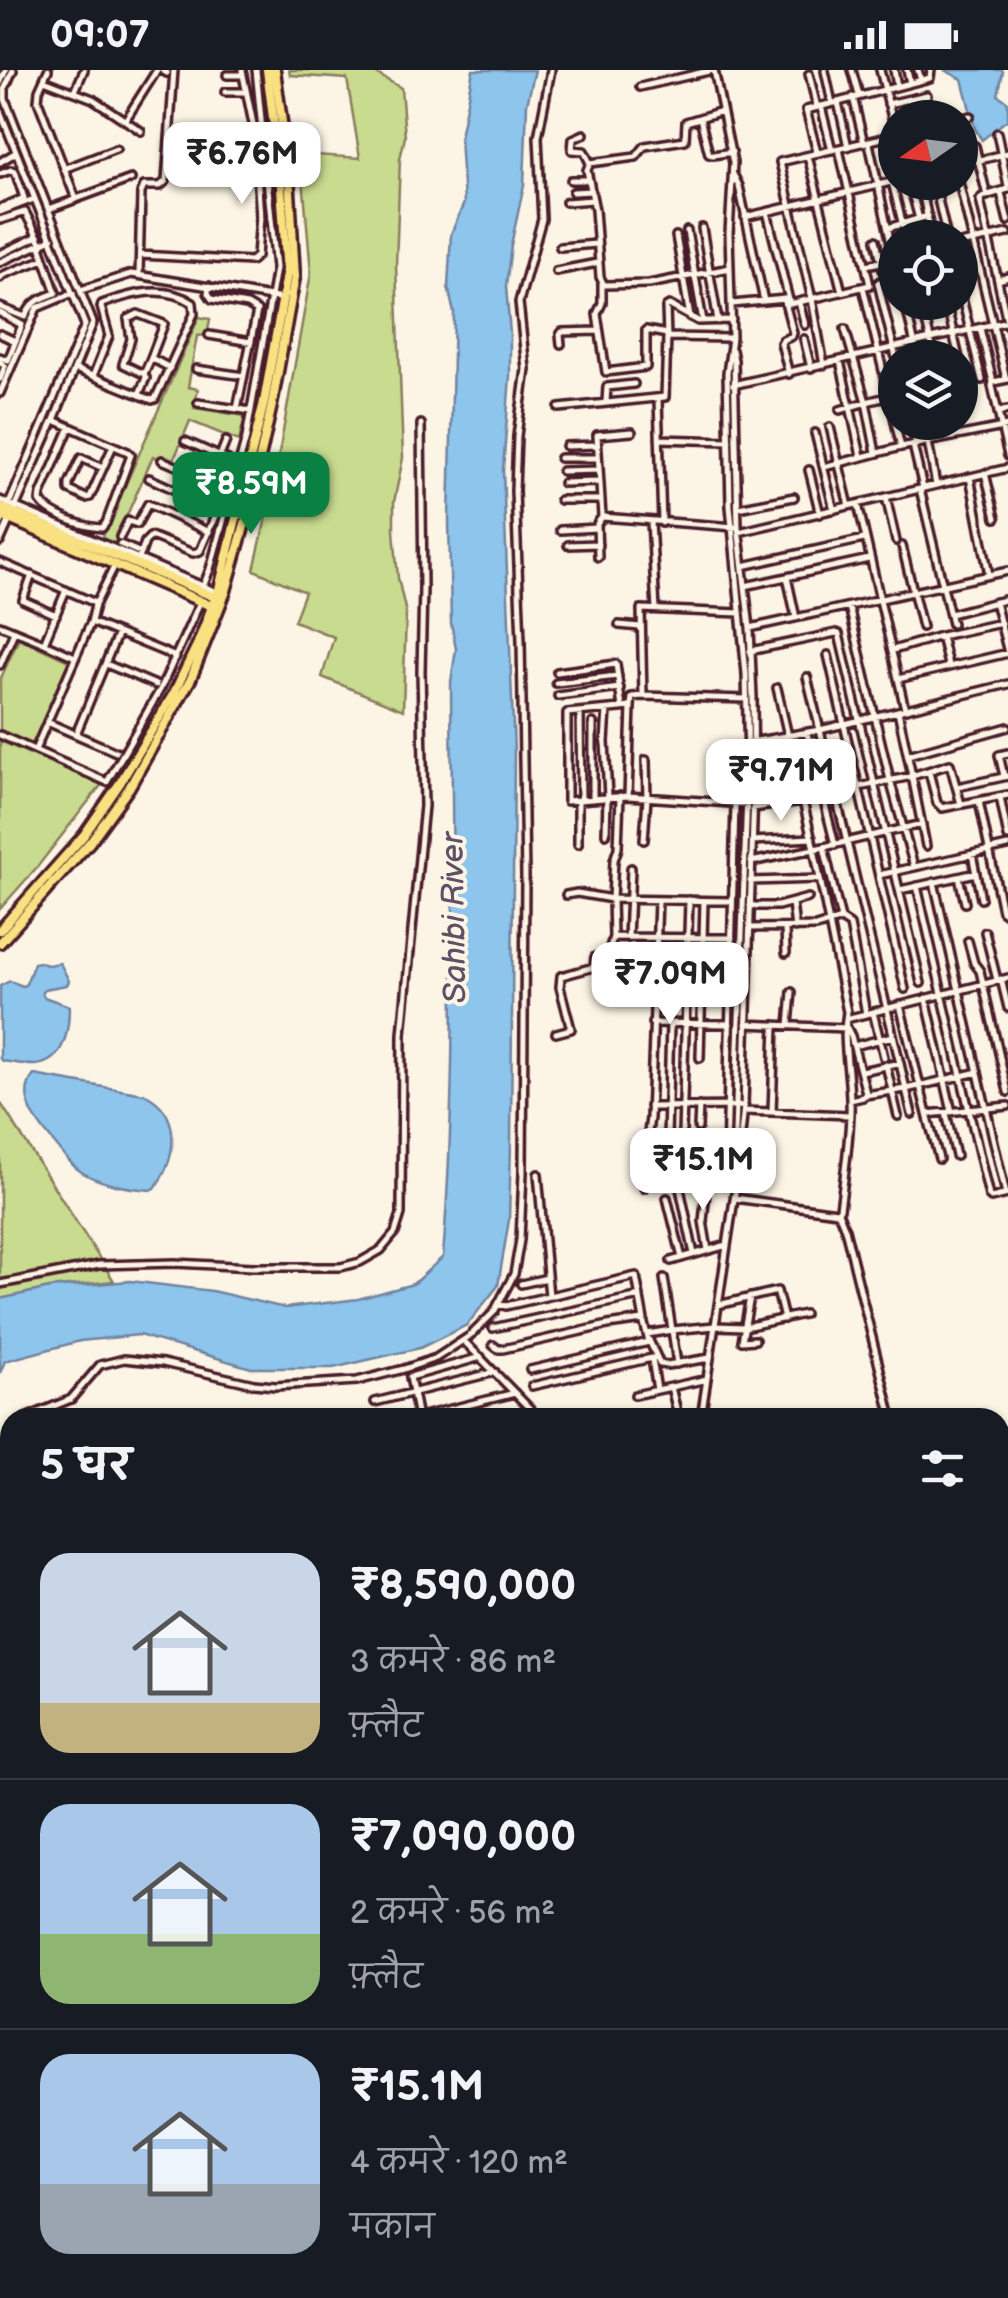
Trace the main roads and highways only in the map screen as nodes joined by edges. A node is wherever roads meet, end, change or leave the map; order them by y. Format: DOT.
graph roads {
  1 [pos="267,70"];
  2 [pos="275,70"];
  3 [pos="6,512"];
  4 [pos="202,593"];
  5 [pos="218,601"];
  6 [pos="88,809"];
  7 [pos="97,816"];
  8 [pos="0,930"];
  9 [pos="0,943"];
  1 -- 5 [label="main road"];
  2 -- 5 [label="main road"];
  3 -- 4 [label="main road"];
  3 -- 4 [label="main road"];
  4 -- 5 [label="main road"];
  5 -- 7 [label="main road"];
  5 -- 9 [label="main road"];
  6 -- 7 [label="main road"];
  7 -- 8 [label="main road"];
}
